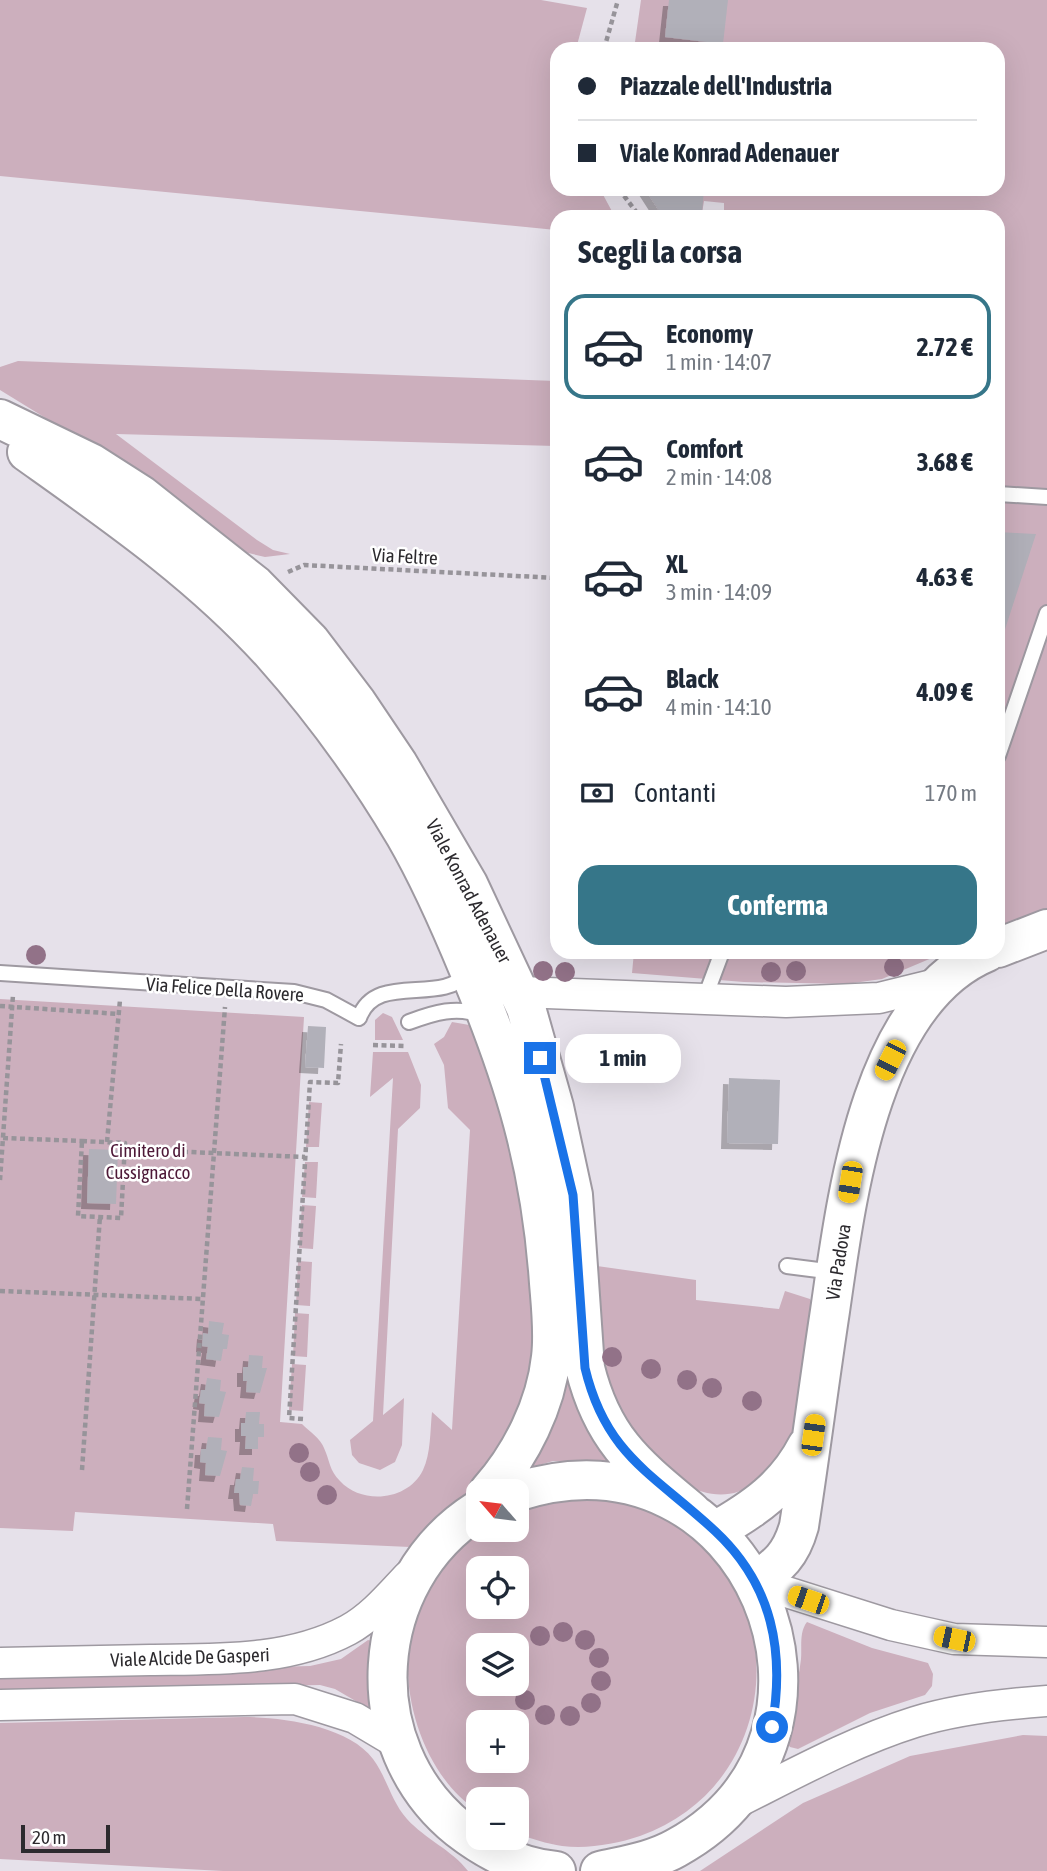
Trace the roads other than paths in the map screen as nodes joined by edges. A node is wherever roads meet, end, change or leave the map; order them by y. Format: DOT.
graph roads {
  1 [pos="0,419"];
  2 [pos="0,433"];
  3 [pos="1005,494"];
  4 [pos="1047,497"];
  5 [pos="1047,613"];
  6 [pos="1005,736"];
  7 [pos="1047,929"];
  8 [pos="1005,945"];
  9 [pos="719,959"];
  10 [pos="971,959"];
  11 [pos="469,971"];
  12 [pos="0,973"];
  13 [pos="940,983"];
  14 [pos="520,992"];
  15 [pos="704,1000"];
  16 [pos="489,1019"];
  17 [pos="409,1023"];
  18 [pos="787,1266"];
  19 [pos="835,1272"];
  20 [pos="813,1435"];
  21 [pos="496,1479"];
  22 [pos="529,1488"];
  23 [pos="466,1518"];
  24 [pos="704,1522"];
  25 [pos="429,1553"];
  26 [pos="755,1581"];
  27 [pos="1047,1642"];
  28 [pos="0,1663"];
  29 [pos="1047,1701"];
  30 [pos="0,1706"];
  31 [pos="397,1743"];
  32 [pos="730,1806"];
  33 [pos="480,1857"];
  34 [pos="648,1865"];
  35 [pos="556,1871"];
  36 [pos="600,1871"];
  1 -- 14 [label="main road, Viale Konrad Adenauer"];
  2 -- 11 [label="main road, Viale Konrad Adenauer"];
  3 -- 4 [label="lane"];
  5 -- 6 [label="lane"];
  7 -- 8 [label="main road"];
  9 -- 15 [label="lane"];
  10 -- 13 [label="main road, Via Padova"];
  11 -- 12 [label="lane, Via Felice Della Rovere"];
  11 -- 16 [label="main road, Viale Konrad Adenauer"];
  13 -- 15 [label="street, Via Padova"];
  13 -- 19 [label="main road, Via Padova"];
  14 -- 15 [label="street, Via Padova"];
  14 -- 24 [label="main road, Viale Konrad Adenauer"];
  16 -- 17 [label="lane"];
  16 -- 21 [label="main road, Viale Konrad Adenauer"];
  18 -- 19 [label="lane"];
  19 -- 20 [label="main road, Via Padova"];
  20 -- 24 [label="main road, Via Padova"];
  20 -- 26 [label="main road, Via Padova"];
  22 -- 24 [label="main road"];
  23 -- 25 [label="main road"];
  24 -- 26 [label="main road"];
  25 -- 28 [label="street, Viale Alcide De Gasperi"];
  25 -- 31 [label="main road"];
  26 -- 27 [label="street"];
  26 -- 32 [label="main road"];
  29 -- 32 [label="street"];
  30 -- 31 [label="street"];
  31 -- 33 [label="main road"];
  32 -- 34 [label="main road"];
  33 -- 35 [label="main road"];
  34 -- 36 [label="main road"];
}
